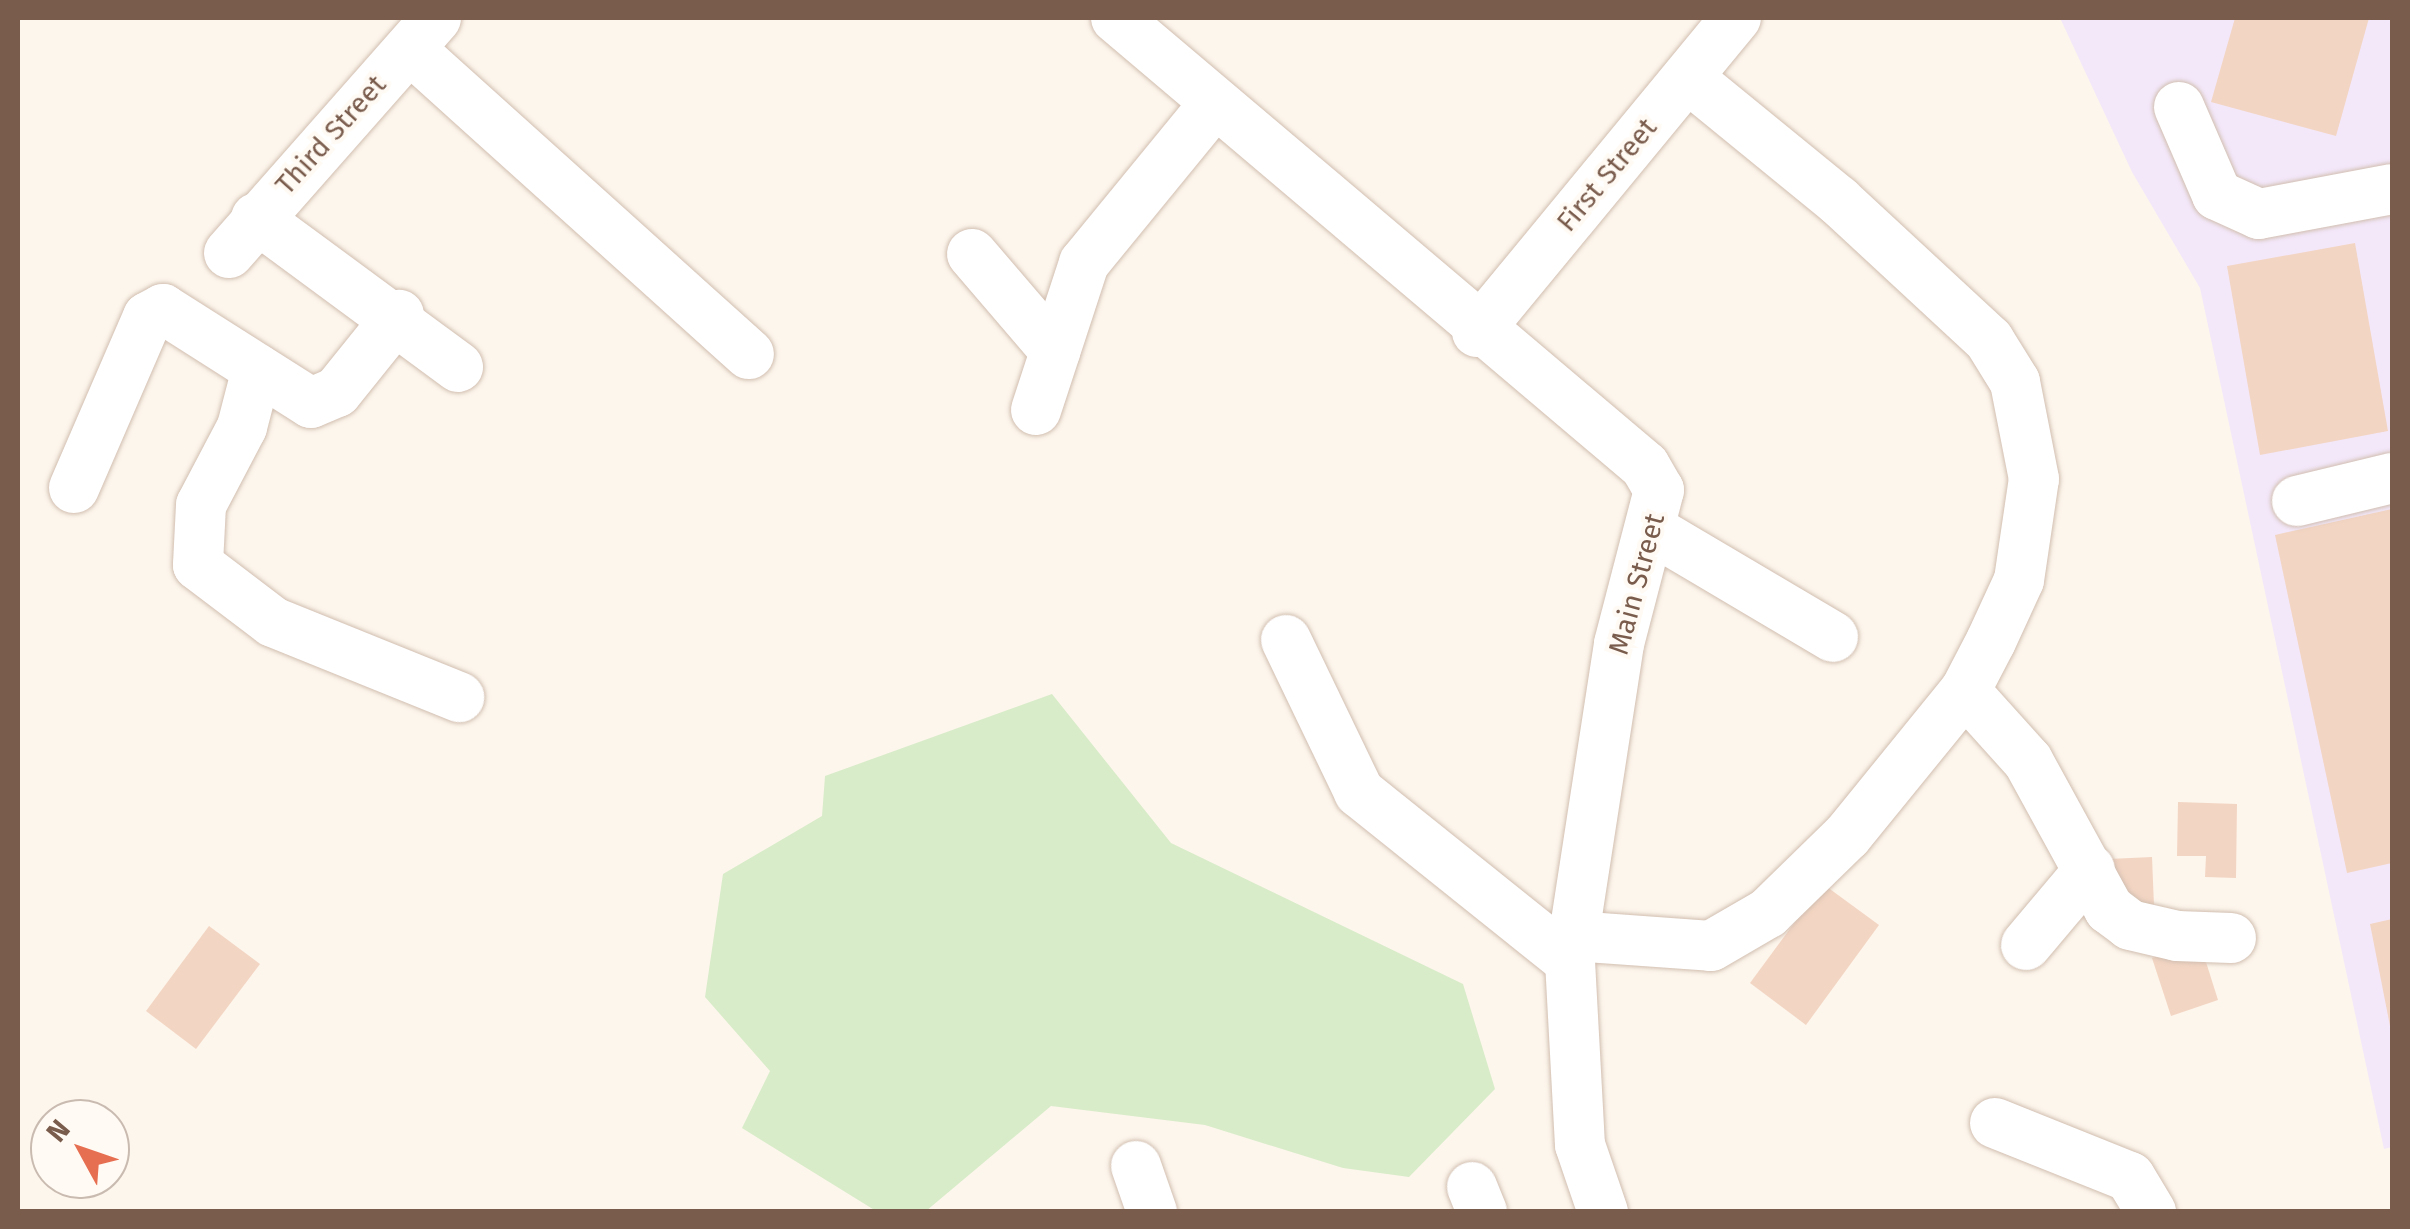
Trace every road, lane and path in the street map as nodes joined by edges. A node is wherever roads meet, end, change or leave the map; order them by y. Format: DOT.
graph roads {
  1 [pos="1116,18"];
  2 [pos="1736,18"];
  3 [pos="423,33"];
  4 [pos="1688,78"];
  5 [pos="1215,104"];
  6 [pos="2179,107"];
  7 [pos="2392,145"];
  8 [pos="2392,158"];
  9 [pos="2392,189"];
  10 [pos="972,254"];
  11 [pos="399,315"];
  12 [pos="1477,332"];
  13 [pos="1055,352"];
  14 [pos="749,354"];
  15 [pos="458,367"];
  16 [pos="257,369"];
  17 [pos="1036,410"];
  18 [pos="2392,478"];
  19 [pos="74,488"];
  20 [pos="2297,501"];
  21 [pos="1654,531"];
  22 [pos="1832,637"];
  23 [pos="1286,640"];
  24 [pos="1965,691"];
  25 [pos="460,697"];
  26 [pos="2090,869"];
  27 [pos="2232,938"];
  28 [pos="2026,945"];
  29 [pos="1571,949"];
  30 [pos="1995,1123"];
  31 [pos="1603,1212"];
  32 [pos="2151,1212"];
  1 -- 5 [label="street, Main Street"];
  2 -- 4 [label="street, First Street"];
  3 -- 11 [label="street, Third Street"];
  3 -- 14 [label="street"];
  4 -- 12 [label="street, First Street"];
  4 -- 24 [label="street"];
  5 -- 12 [label="street, Main Street"];
  5 -- 13 [label="street"];
  6 -- 9 [label="street"];
  7 -- 8 [label="street"];
  10 -- 13 [label="street"];
  11 -- 15 [label="street"];
  11 -- 16 [label="street"];
  12 -- 21 [label="street, Main Street"];
  13 -- 17 [label="street"];
  16 -- 19 [label="street"];
  16 -- 25 [label="street"];
  18 -- 20 [label="street"];
  21 -- 22 [label="street"];
  21 -- 29 [label="street, Main Street"];
  23 -- 29 [label="street"];
  24 -- 26 [label="street"];
  24 -- 29 [label="street"];
  26 -- 27 [label="street"];
  26 -- 28 [label="street"];
  29 -- 31 [label="street, Main Street"];
  30 -- 32 [label="street"];
}
